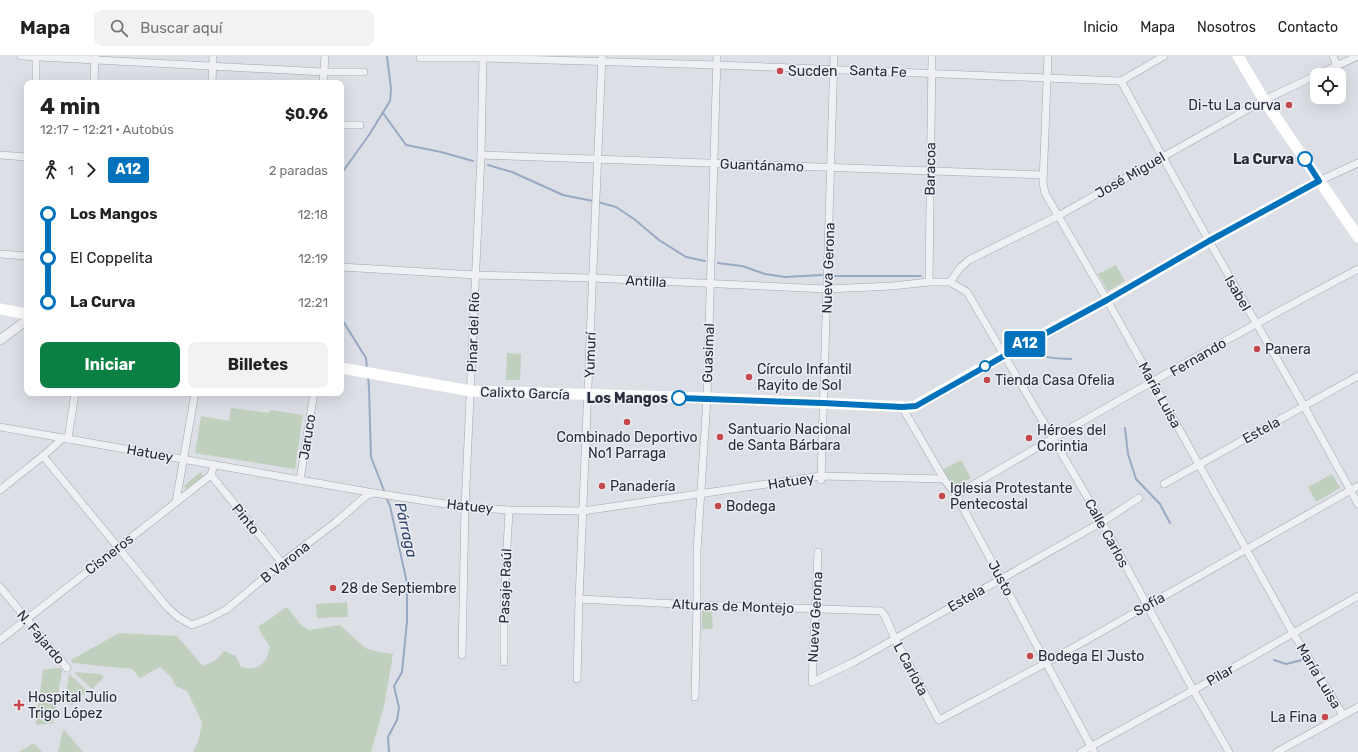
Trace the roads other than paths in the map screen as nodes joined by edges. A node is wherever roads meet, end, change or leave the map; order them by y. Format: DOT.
graph roads {
  1 [pos="21,56"];
  2 [pos="213,56"];
  3 [pos="325,56"];
  4 [pos="717,56"];
  5 [pos="834,56"];
  6 [pos="932,56"];
  7 [pos="1048,56"];
  8 [pos="1164,56"];
  9 [pos="1238,56"];
  10 [pos="1333,56"];
  11 [pos="1358,56"];
  12 [pos="36,57"];
  13 [pos="483,57"];
  14 [pos="95,58"];
  15 [pos="420,58"];
  16 [pos="602,59"];
  17 [pos="717,65"];
  18 [pos="213,66"];
  19 [pos="1337,66"];
  20 [pos="1333,68"];
  21 [pos="833,69"];
  22 [pos="324,72"];
  23 [pos="364,72"];
  24 [pos="932,73"];
  25 [pos="1046,78"];
  26 [pos="1310,78"];
  27 [pos="36,80"];
  28 [pos="94,80"];
  29 [pos="212,80"];
  30 [pos="323,80"];
  31 [pos="1121,81"];
  32 [pos="1264,100"];
  33 [pos="344,125"];
  34 [pos="360,125"];
  35 [pos="481,155"];
  36 [pos="0,156"];
  37 [pos="24,157"];
  38 [pos="1162,157"];
  39 [pos="598,159"];
  40 [pos="714,163"];
  41 [pos="1358,163"];
  42 [pos="831,167"];
  43 [pos="930,170"];
  44 [pos="1043,175"];
  45 [pos="1319,181"];
  46 [pos="1058,216"];
  47 [pos="1358,237"];
  48 [pos="1209,241"];
  49 [pos="0,254"];
  50 [pos="24,256"];
  51 [pos="344,267"];
  52 [pos="1358,270"];
  53 [pos="476,275"];
  54 [pos="592,278"];
  55 [pos="930,282"];
  56 [pos="950,282"];
  57 [pos="710,284"];
  58 [pos="827,289"];
  59 [pos="1107,300"];
  60 [pos="0,309"];
  61 [pos="24,313"];
  62 [pos="24,322"];
  63 [pos="1256,323"];
  64 [pos="0,340"];
  65 [pos="1004,356"];
  66 [pos="344,369"];
  67 [pos="1358,376"];
  68 [pos="1153,382"];
  69 [pos="471,391"];
  70 [pos="589,395"];
  71 [pos="74,396"];
  72 [pos="194,396"];
  73 [pos="314,396"];
  74 [pos="706,398"];
  75 [pos="823,403"];
  76 [pos="1304,406"];
  77 [pos="902,407"];
  78 [pos="0,427"];
  79 [pos="65,438"];
  80 [pos="1053,438"];
  81 [pos="43,456"];
  82 [pos="183,459"];
  83 [pos="1198,464"];
  84 [pos="214,465"];
  85 [pos="211,475"];
  86 [pos="821,478"];
  87 [pos="944,479"];
  88 [pos="300,480"];
  89 [pos="1164,484"];
  90 [pos="1358,486"];
  91 [pos="0,490"];
  92 [pos="1350,490"];
  93 [pos="374,493"];
  94 [pos="701,494"];
  95 [pos="956,495"];
  96 [pos="1139,498"];
  97 [pos="176,502"];
  98 [pos="1358,504"];
  99 [pos="465,507"];
  100 [pos="508,510"];
  101 [pos="583,511"];
  102 [pos="1102,522"];
  103 [pos="118,547"];
  104 [pos="1246,550"];
  105 [pos="818,552"];
  106 [pos="282,563"];
  107 [pos="1001,578"];
  108 [pos="0,587"];
  109 [pos="1358,596"];
  110 [pos="579,599"];
  111 [pos="697,605"];
  112 [pos="1147,605"];
  113 [pos="816,609"];
  114 [pos="885,616"];
  115 [pos="26,619"];
  116 [pos="1293,633"];
  117 [pos="895,639"];
  118 [pos="0,640"];
  119 [pos="462,655"];
  120 [pos="504,662"];
  121 [pos="1046,663"];
  122 [pos="67,668"];
  123 [pos="577,679"];
  124 [pos="812,682"];
  125 [pos="1193,690"];
  126 [pos="695,697"];
  127 [pos="1358,707"];
  128 [pos="1343,715"];
  129 [pos="939,720"];
  130 [pos="1092,749"];
  131 [pos="1081,752"];
  132 [pos="1229,752"];
  133 [pos="1277,752"];
  1 -- 12 [label="street"];
  2 -- 18 [label="street"];
  3 -- 22 [label="street"];
  4 -- 17 [label="street, Guasimal"];
  5 -- 21 [label="street, Nueva Gerona"];
  6 -- 24 [label="street, Baracoa"];
  7 -- 25 [label="street, María Luisa"];
  8 -- 31 [label="street"];
  9 -- 32 [label="main road"];
  10 -- 19 [label="street"];
  11 -- 19 [label="street, José Miguel"];
  12 -- 14 [label="street"];
  12 -- 27 [label="street"];
  13 -- 15 [label="street, Santa Fe"];
  13 -- 16 [label="street, Santa Fe"];
  13 -- 35 [label="street, Pinar del Río"];
  14 -- 18 [label="street"];
  14 -- 28 [label="street"];
  16 -- 17 [label="street, Santa Fe"];
  16 -- 39 [label="street, Yumurí"];
  17 -- 21 [label="street, Santa Fe"];
  17 -- 40 [label="street, Guasimal"];
  18 -- 22 [label="street"];
  18 -- 29 [label="street"];
  19 -- 20 [label="street, José Miguel"];
  21 -- 24 [label="street, Santa Fe"];
  21 -- 42 [label="street, Nueva Gerona"];
  22 -- 23 [label="street"];
  22 -- 30 [label="street"];
  24 -- 25 [label="street, Santa Fe"];
  24 -- 43 [label="street, Baracoa"];
  25 -- 31 [label="street, Santa Fe"];
  25 -- 44 [label="street, María Luisa"];
  26 -- 32 [label="street, José Miguel"];
  31 -- 38 [label="street, Isabel"];
  32 -- 38 [label="street, José Miguel"];
  32 -- 45 [label="main road"];
  33 -- 34 [label="street"];
  35 -- 39 [label="street, Guantánamo"];
  35 -- 53 [label="street, Pinar del Río"];
  36 -- 37 [label="street"];
  38 -- 46 [label="street, José Miguel"];
  38 -- 48 [label="street, Isabel"];
  39 -- 40 [label="street, Guantánamo"];
  39 -- 54 [label="street, Yumurí"];
  40 -- 42 [label="street, Guantánamo"];
  40 -- 57 [label="street, Guasimal"];
  41 -- 45 [label="street"];
  42 -- 43 [label="street, Guantánamo"];
  42 -- 58 [label="street, Nueva Gerona"];
  43 -- 44 [label="street, Guantánamo"];
  43 -- 55 [label="street, Baracoa"];
  44 -- 46 [label="street, María Luisa"];
  45 -- 47 [label="main road"];
  45 -- 48 [label="main road, Calixto García"];
  46 -- 56 [label="street, José Miguel"];
  46 -- 59 [label="street, María Luisa"];
  48 -- 59 [label="main road, Calixto García"];
  48 -- 63 [label="street, Isabel"];
  49 -- 50 [label="street"];
  51 -- 53 [label="street, Antilla"];
  52 -- 63 [label="street, Fernando"];
  53 -- 54 [label="street, Antilla"];
  53 -- 69 [label="street, Pinar del Río"];
  54 -- 57 [label="street, Antilla"];
  54 -- 70 [label="street, Yumurí"];
  55 -- 56 [label="street, Antilla"];
  55 -- 58 [label="street, Antilla"];
  56 -- 65 [label="street, Calle Carlos"];
  57 -- 58 [label="street, Antilla"];
  57 -- 74 [label="street, Guasimal"];
  58 -- 75 [label="street, Nueva Gerona"];
  59 -- 65 [label="main road, Calixto García"];
  59 -- 68 [label="street, María Luisa"];
  60 -- 61 [label="main road"];
  62 -- 64 [label="street"];
  63 -- 68 [label="street, Fernando"];
  63 -- 76 [label="street, Isabel"];
  65 -- 77 [label="main road, Calixto García"];
  65 -- 80 [label="street, Calle Carlos"];
  66 -- 69 [label="main road, Calixto García"];
  67 -- 76 [label="street, Estela"];
  68 -- 80 [label="street, Fernando"];
  68 -- 83 [label="street, María Luisa"];
  69 -- 70 [label="main road, Calixto García"];
  69 -- 99 [label="street, Pinar del Río"];
  70 -- 74 [label="main road, Calixto García"];
  70 -- 101 [label="street, Yumurí"];
  71 -- 79 [label="street"];
  72 -- 82 [label="street"];
  73 -- 88 [label="street, Jaruco"];
  74 -- 75 [label="main road, Calixto García"];
  74 -- 94 [label="street, Guasimal"];
  75 -- 77 [label="main road, Calixto García"];
  75 -- 86 [label="street, Nueva Gerona"];
  76 -- 83 [label="street, Estela"];
  76 -- 92 [label="street, Isabel"];
  77 -- 87 [label="street, Justo"];
  78 -- 79 [label="street, Hatuey"];
  79 -- 81 [label="street"];
  79 -- 82 [label="street, Hatuey"];
  80 -- 95 [label="street, Fernando"];
  80 -- 102 [label="street, Calle Carlos"];
  81 -- 91 [label="street"];
  81 -- 103 [label="street"];
  82 -- 84 [label="street, Hatuey"];
  82 -- 97 [label="street"];
  83 -- 89 [label="street, Estela"];
  83 -- 104 [label="street, María Luisa"];
  84 -- 85 [label="street"];
  84 -- 88 [label="street, Hatuey"];
  85 -- 97 [label="street, Cisneros"];
  85 -- 106 [label="street, Pinto"];
  86 -- 87 [label="street, Hatuey"];
  86 -- 94 [label="street, Hatuey"];
  87 -- 95 [label="street, Justo"];
  88 -- 93 [label="street, Hatuey"];
  90 -- 92 [label="street, Sofía"];
  92 -- 98 [label="street, Isabel"];
  92 -- 104 [label="street, Sofía"];
  93 -- 99 [label="street, Hatuey"];
  93 -- 106 [label="street, B Varona"];
  94 -- 101 [label="street, Hatuey"];
  94 -- 111 [label="street, Guasimal"];
  95 -- 107 [label="street, Justo"];
  96 -- 102 [label="street, Estela"];
  97 -- 103 [label="street, Cisneros"];
  99 -- 100 [label="street, Hatuey"];
  99 -- 119 [label="street, Pinar del Río"];
  100 -- 101 [label="street, Hatuey"];
  100 -- 120 [label="street, Pasaje Raúl"];
  101 -- 110 [label="street, Yumurí"];
  102 -- 107 [label="street, Estela"];
  102 -- 112 [label="street, Calle Carlos"];
  103 -- 106 [label="street, B Varona"];
  103 -- 115 [label="street, Cisneros"];
  104 -- 112 [label="street, Sofía"];
  104 -- 116 [label="street, María Luisa"];
  105 -- 113 [label="street, Nueva Gerona"];
  107 -- 117 [label="street, Estela"];
  107 -- 121 [label="street, Justo"];
  108 -- 115 [label="street, N. Fajardo"];
  109 -- 116 [label="street, Pilar"];
  110 -- 111 [label="street, Alturas de Montejo"];
  110 -- 123 [label="street, Yumurí"];
  111 -- 113 [label="street, Alturas de Montejo"];
  111 -- 126 [label="street, Guasimal"];
  112 -- 121 [label="street, Sofía"];
  112 -- 125 [label="street, Calle Carlos"];
  113 -- 114 [label="street, Alturas de Montejo"];
  113 -- 124 [label="street, Nueva Gerona"];
  114 -- 117 [label="street, L Carlota"];
  115 -- 118 [label="street, Cisneros"];
  115 -- 122 [label="street, N. Fajardo"];
  116 -- 125 [label="street, Pilar"];
  116 -- 128 [label="street, María Luisa"];
  117 -- 124 [label="street, Estela"];
  117 -- 129 [label="street, L Carlota"];
  121 -- 129 [label="street, Sofía"];
  121 -- 130 [label="street, Justo"];
  125 -- 130 [label="street, Pilar"];
  125 -- 132 [label="street, Calle Carlos"];
  127 -- 128 [label="street"];
  128 -- 133 [label="street"];
  130 -- 131 [label="street, Pilar"];
}
